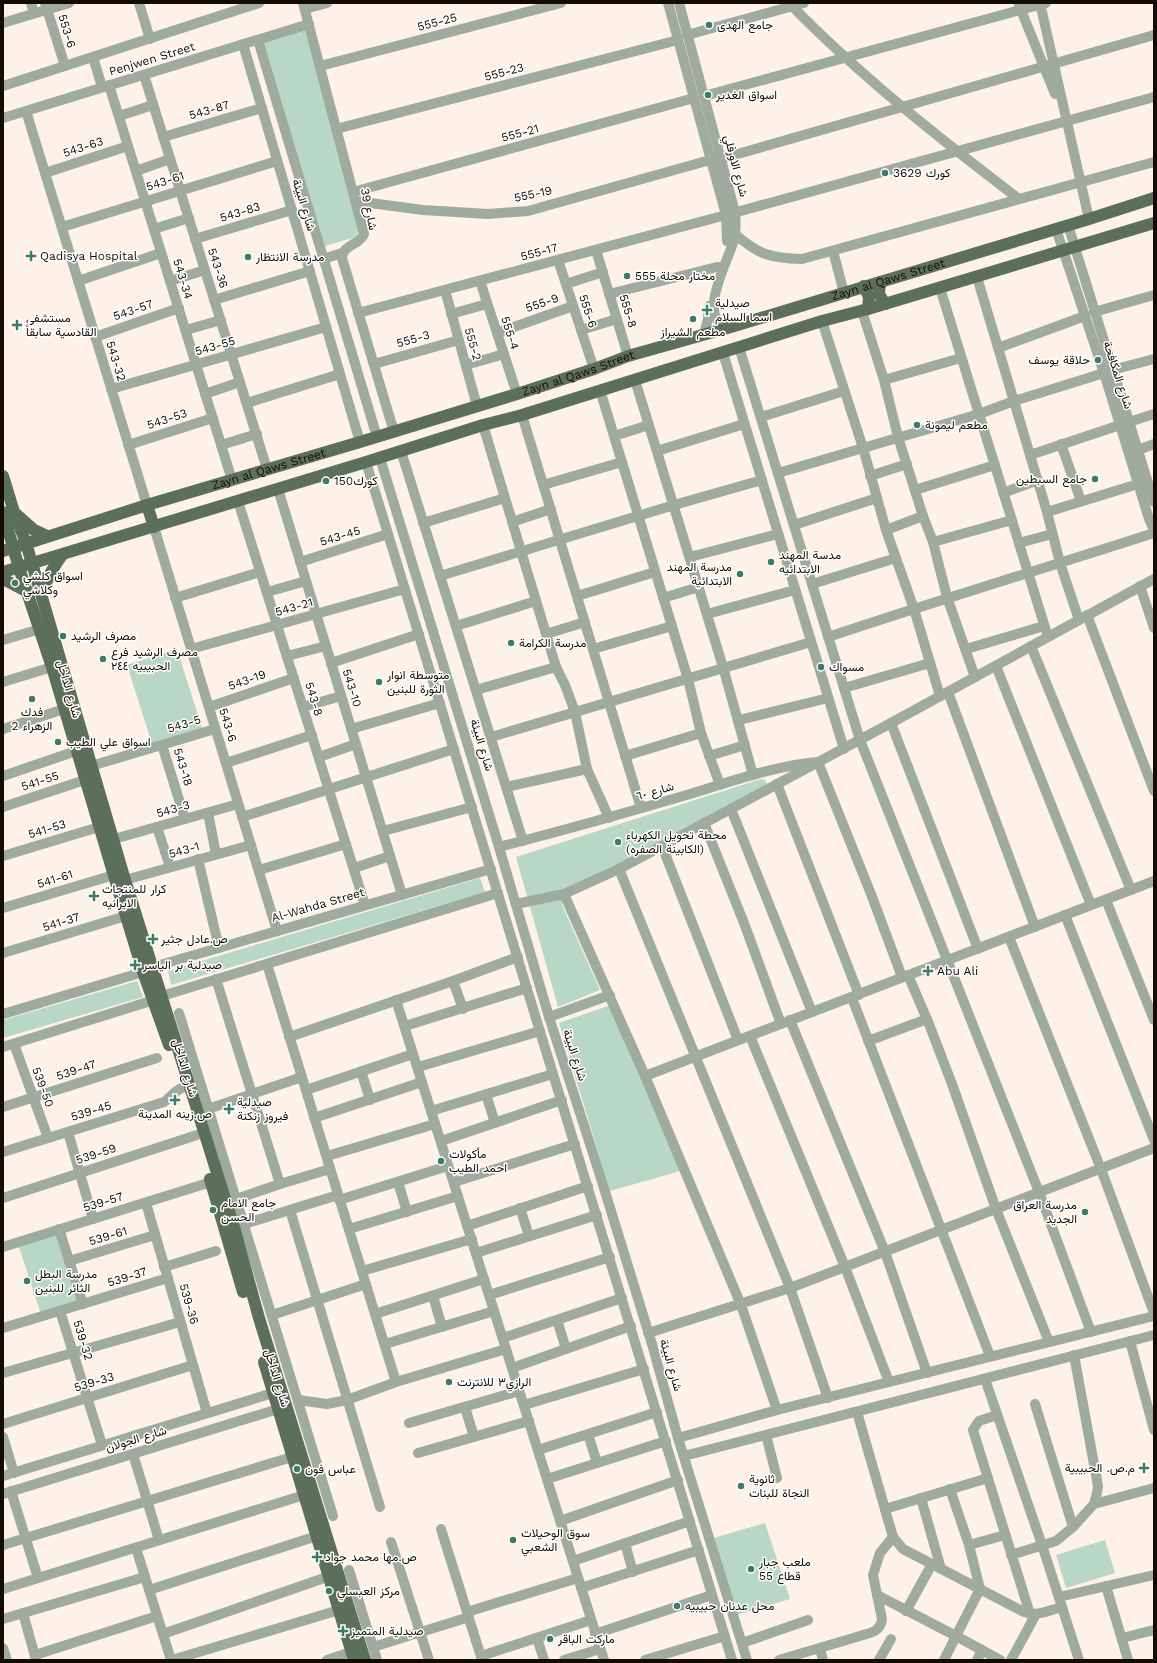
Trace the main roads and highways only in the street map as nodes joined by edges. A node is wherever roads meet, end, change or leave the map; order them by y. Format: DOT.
graph roads {
  1 [pos="1154,198"];
  2 [pos="1154,223"];
  3 [pos="880,282"];
  4 [pos="864,286"];
  5 [pos="885,304"];
  6 [pos="865,310"];
  7 [pos="567,378"];
  8 [pos="542,386"];
  9 [pos="571,400"];
  10 [pos="549,406"];
  11 [pos="313,456"];
  12 [pos="3,476"];
  13 [pos="319,476"];
  14 [pos="147,505"];
  15 [pos="6,516"];
  16 [pos="154,527"];
  17 [pos="47,536"];
  18 [pos="26,543"];
  19 [pos="8,549"];
  20 [pos="62,555"];
  21 [pos="32,564"];
  22 [pos="19,568"];
  23 [pos="3,572"];
  24 [pos="3,578"];
  25 [pos="28,592"];
  26 [pos="42,595"];
  27 [pos="148,969"];
  28 [pos="191,1086"];
  29 [pos="353,1656"];
  30 [pos="365,1660"];
  1 -- 3 [label="main road, Zayn al Qaws Street"];
  2 -- 5 [label="main road, Zayn al Qaws Street"];
  3 -- 4 [label="main road, Zayn al Qaws Street"];
  3 -- 5 [label="main road"];
  4 -- 6 [label="main road"];
  4 -- 7 [label="main road, Zayn al Qaws Street"];
  5 -- 6 [label="main road, Zayn al Qaws Street"];
  6 -- 9 [label="main road, Zayn al Qaws Street"];
  7 -- 8 [label="main road, Zayn al Qaws Street"];
  7 -- 9 [label="main road"];
  8 -- 10 [label="main road"];
  8 -- 11 [label="main road, Zayn al Qaws Street"];
  9 -- 10 [label="main road, Zayn al Qaws Street"];
  10 -- 13 [label="main road, Zayn al Qaws Street"];
  11 -- 13 [label="main road"];
  11 -- 14 [label="main road, Zayn al Qaws Street"];
  12 -- 15 [label="main road, شارع الداخل"];
  13 -- 16 [label="main road, Zayn al Qaws Street"];
  14 -- 16 [label="main road"];
  14 -- 17 [label="main road, Zayn al Qaws Street"];
  15 -- 17 [label="main road"];
  15 -- 18 [label="main road, شارع الداخل"];
  15 -- 19 [label="main road, شارع الداخل"];
  16 -- 20 [label="main road, Zayn al Qaws Street"];
  17 -- 18 [label="main road, Zayn al Qaws Street"];
  18 -- 19 [label="main road, Zayn al Qaws Street"];
  18 -- 21 [label="main road, شارع الداخل"];
  19 -- 22 [label="main road, شارع الداخل"];
  20 -- 21 [label="main road, Zayn al Qaws Street"];
  20 -- 26 [label="main road"];
  21 -- 22 [label="main road, Zayn al Qaws Street"];
  21 -- 26 [label="main road, شارع الداخل"];
  22 -- 23 [label="main road, Zayn al Qaws Street"];
  22 -- 25 [label="main road, شارع الداخل"];
  24 -- 25 [label="main road"];
  25 -- 27 [label="main road, شارع الداخل"];
  26 -- 27 [label="main road, شارع الداخل"];
  27 -- 28 [label="main road, شارع الداخل"];
  28 -- 29 [label="main road, شارع الداخل"];
  28 -- 30 [label="main road, شارع الداخل"];
}
